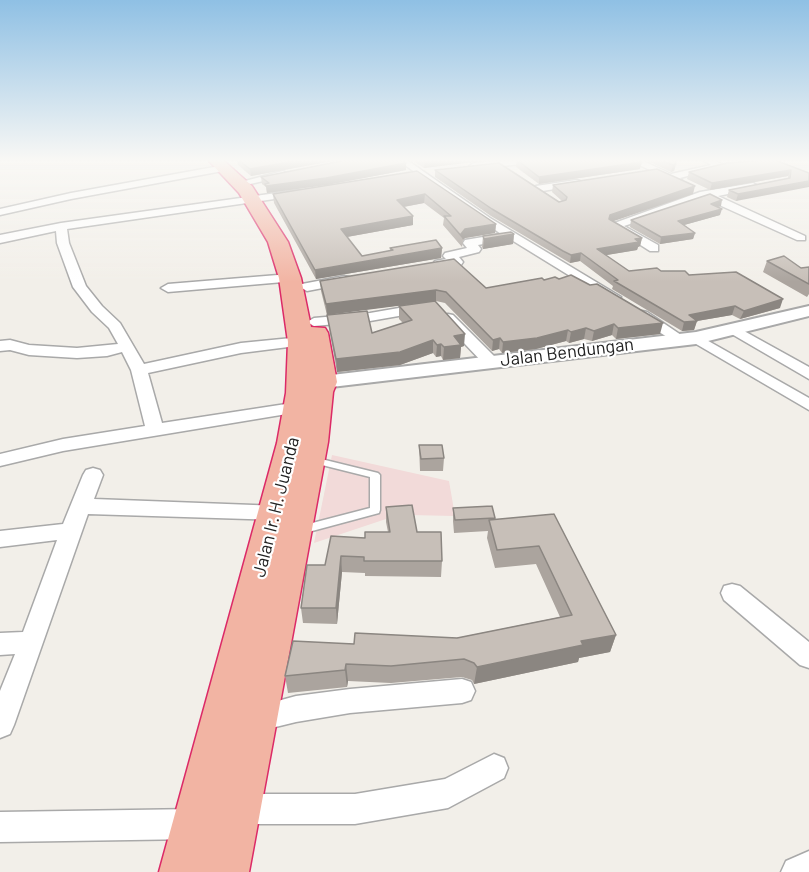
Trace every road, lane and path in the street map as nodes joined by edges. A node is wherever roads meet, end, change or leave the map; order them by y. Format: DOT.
graph roads {
  1 [pos="50,201"];
  2 [pos="145,201"];
  3 [pos="253,201"];
  4 [pos="463,201"];
  5 [pos="688,201"];
  6 [pos="719,201"];
  7 [pos="0,212"];
  8 [pos="61,226"];
  9 [pos="510,236"];
  10 [pos="801,238"];
  11 [pos="0,239"];
  12 [pos="654,249"];
  13 [pos="428,265"];
  14 [pos="358,277"];
  15 [pos="299,282"];
  16 [pos="168,288"];
  17 [pos="809,311"];
  18 [pos="735,330"];
  19 [pos="310,334"];
  20 [pos="688,339"];
  21 [pos="0,346"];
  22 [pos="127,346"];
  23 [pos="490,361"];
  24 [pos="139,370"];
  25 [pos="809,374"];
  26 [pos="323,382"];
  27 [pos="809,405"];
  28 [pos="299,407"];
  29 [pos="155,430"];
  30 [pos="308,458"];
  31 [pos="0,460"];
  32 [pos="93,476"];
  33 [pos="81,506"];
  34 [pos="288,519"];
  35 [pos="71,531"];
  36 [pos="0,539"];
  37 [pos="732,593"];
  38 [pos="32,642"];
  39 [pos="0,644"];
  40 [pos="809,657"];
  41 [pos="462,691"];
  42 [pos="255,719"];
  43 [pos="0,725"];
  44 [pos="494,768"];
  45 [pos="237,809"];
  46 [pos="196,824"];
  47 [pos="0,827"];
  48 [pos="809,867"];
  49 [pos="186,872"];
  50 [pos="222,872"];
  51 [pos="797,872"];
  1 -- 7 [label="street"];
  2 -- 8 [label="street"];
  3 -- 15 [label="highway, Jalan Ir. H. Juanda"];
  4 -- 9 [label="street"];
  5 -- 12 [label="street"];
  6 -- 10 [label="street"];
  8 -- 11 [label="street"];
  8 -- 22 [label="street"];
  9 -- 13 [label="street"];
  9 -- 20 [label="street"];
  14 -- 15 [label="street"];
  15 -- 16 [label="street"];
  15 -- 19 [label="highway, Jalan Ir. H. Juanda"];
  17 -- 18 [label="street, Jalan Bendungan"];
  18 -- 20 [label="street, Jalan Bendungan"];
  18 -- 25 [label="street"];
  19 -- 23 [label="street"];
  19 -- 24 [label="street"];
  19 -- 26 [label="highway, Jalan Ir. H. Juanda"];
  19 -- 28 [label="highway, Jalan Ir. H. Juanda"];
  20 -- 23 [label="street, Jalan Bendungan"];
  20 -- 27 [label="street"];
  21 -- 22 [label="street"];
  22 -- 24 [label="street"];
  23 -- 26 [label="street, Jalan Bendungan"];
  24 -- 29 [label="street"];
  26 -- 30 [label="highway, Jalan Ir. H. Juanda"];
  28 -- 29 [label="street"];
  28 -- 34 [label="highway, Jalan Ir. H. Juanda"];
  29 -- 31 [label="street"];
  30 -- 34 [label="highway, Jalan Ir. H. Juanda"];
  30 -- 34 [label="lane"];
  32 -- 33 [label="street"];
  33 -- 34 [label="street"];
  33 -- 35 [label="street"];
  34 -- 42 [label="highway, Jalan Ir. H. Juanda"];
  34 -- 46 [label="highway, Jalan Ir. H. Juanda"];
  35 -- 36 [label="street"];
  35 -- 38 [label="street"];
  37 -- 40 [label="street"];
  38 -- 39 [label="street"];
  38 -- 43 [label="street"];
  41 -- 42 [label="street"];
  42 -- 45 [label="highway, Jalan Ir. H. Juanda"];
  44 -- 45 [label="street"];
  45 -- 50 [label="highway, Jalan Ir. H. Juanda"];
  46 -- 47 [label="street"];
  46 -- 49 [label="highway, Jalan Ir. H. Juanda"];
  48 -- 51 [label="street"];
}
